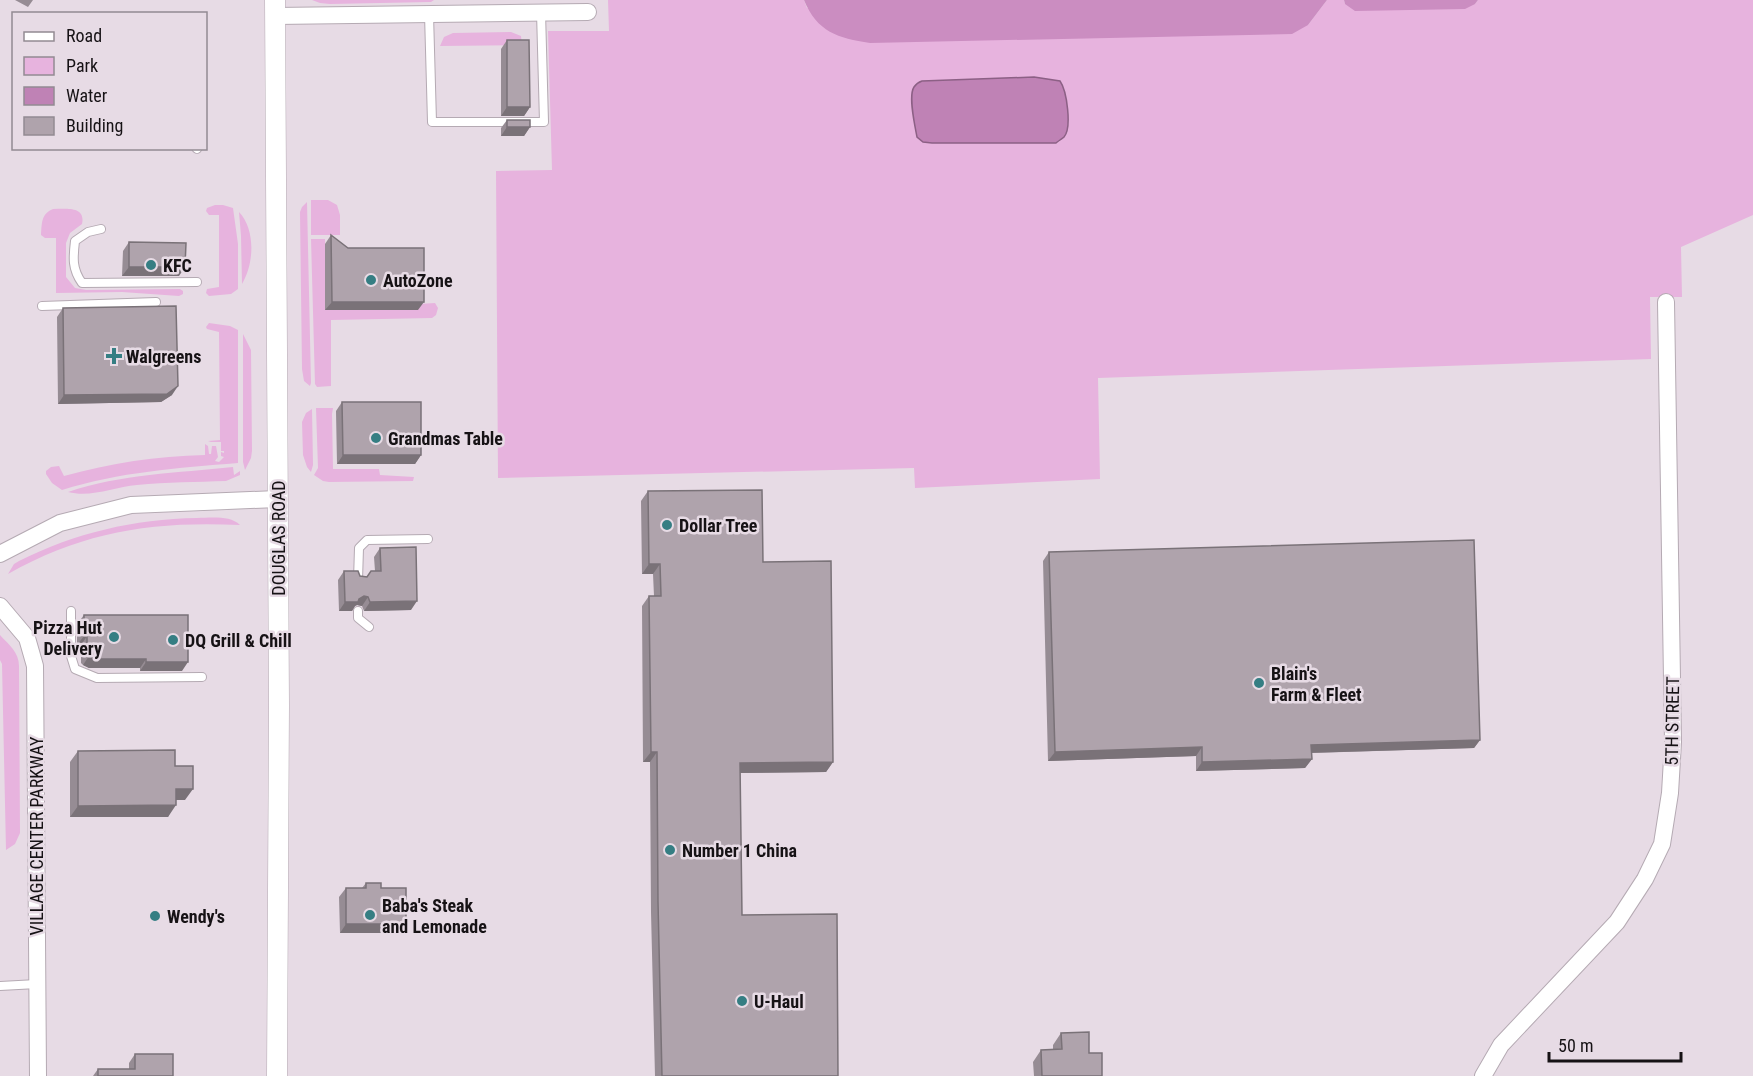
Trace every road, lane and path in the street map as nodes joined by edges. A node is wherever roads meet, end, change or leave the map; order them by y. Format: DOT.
graph roads {
  1 [pos="275,8"];
  2 [pos="541,12"];
  3 [pos="588,12"];
  4 [pos="429,14"];
  5 [pos="101,229"];
  6 [pos="197,282"];
  7 [pos="156,302"];
  8 [pos="1666,302"];
  9 [pos="42,306"];
  10 [pos="277,499"];
  11 [pos="428,539"];
  12 [pos="0,554"];
  13 [pos="358,580"];
  14 [pos="0,606"];
  15 [pos="71,611"];
  16 [pos="358,611"];
  17 [pos="369,627"];
  18 [pos="202,677"];
  19 [pos="37,984"];
  20 [pos="0,986"];
  21 [pos="38,1076"];
  22 [pos="277,1076"];
  23 [pos="1484,1076"];
  1 -- 4 [label="street"];
  1 -- 10 [label="street, DOUGLAS ROAD"];
  2 -- 3 [label="street"];
  2 -- 4 [label="street"];
  2 -- 4 [label="lane"];
  5 -- 6 [label="lane"];
  7 -- 9 [label="lane"];
  8 -- 23 [label="street, 5TH STREET"];
  10 -- 12 [label="street"];
  10 -- 22 [label="street, DOUGLAS ROAD"];
  11 -- 13 [label="lane"];
  14 -- 19 [label="street, VILLAGE CENTER PARKWAY"];
  15 -- 18 [label="lane"];
  16 -- 17 [label="lane"];
  19 -- 20 [label="lane"];
  19 -- 21 [label="street, VILLAGE CENTER PARKWAY"];
}
